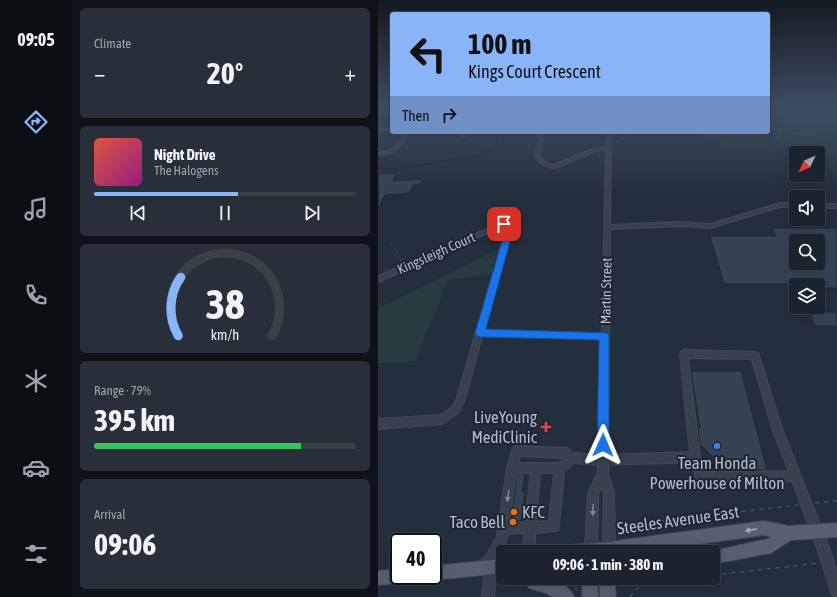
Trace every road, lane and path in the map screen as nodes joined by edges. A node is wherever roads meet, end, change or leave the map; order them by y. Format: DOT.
graph roads {
  1 [pos="404,136"];
  2 [pos="539,136"];
  3 [pos="609,136"];
  4 [pos="631,136"];
  5 [pos="712,136"];
  6 [pos="779,136"];
  7 [pos="794,136"];
  8 [pos="813,136"];
  9 [pos="837,140"];
  10 [pos="732,143"];
  11 [pos="609,146"];
  12 [pos="378,154"];
  13 [pos="384,154"];
  14 [pos="378,161"];
  15 [pos="789,205"];
  16 [pos="825,206"];
  17 [pos="837,206"];
  18 [pos="607,227"];
  19 [pos="390,242"];
  20 [pos="406,266"];
  21 [pos="378,279"];
  22 [pos="480,333"];
  23 [pos="604,336"];
  24 [pos="378,424"];
  25 [pos="695,457"];
  26 [pos="569,458"];
  27 [pos="603,460"];
  28 [pos="512,468"];
  29 [pos="536,468"];
  30 [pos="559,468"];
  31 [pos="603,473"];
  32 [pos="794,476"];
  33 [pos="837,501"];
  34 [pos="806,504"];
  35 [pos="634,522"];
  36 [pos="530,527"];
  37 [pos="504,529"];
  38 [pos="837,530"];
  39 [pos="816,531"];
  40 [pos="790,533"];
  41 [pos="529,545"];
  42 [pos="591,545"];
  43 [pos="609,545"];
  44 [pos="644,545"];
  45 [pos="720,556"];
  46 [pos="828,562"];
  47 [pos="492,567"];
  48 [pos="442,572"];
  49 [pos="720,574"];
  50 [pos="390,577"];
  51 [pos="378,578"];
  52 [pos="549,585"];
  53 [pos="584,585"];
  54 [pos="607,585"];
  55 [pos="639,585"];
  56 [pos="837,592"];
  57 [pos="578,593"];
  58 [pos="488,597"];
  59 [pos="608,597"];
  60 [pos="630,597"];
  1 -- 13 [label="street"];
  2 -- 11 [label="street"];
  3 -- 11 [label="street, Martin Street"];
  4 -- 11 [label="path"];
  5 -- 10 [label="path"];
  6 -- 7 [label="path"];
  8 -- 9 [label="path"];
  11 -- 18 [label="street, Martin Street"];
  12 -- 13 [label="street"];
  13 -- 14 [label="street"];
  15 -- 18 [label="street"];
  16 -- 17 [label="street"];
  18 -- 23 [label="street, Martin Street"];
  19 -- 20 [label="path"];
  20 -- 21 [label="street, Kingsleigh Court"];
  20 -- 22 [label="street, Kingsleigh Court"];
  22 -- 23 [label="street"];
  22 -- 24 [label="street, Kingsleigh Court"];
  23 -- 27 [label="street, Martin Street"];
  25 -- 27 [label="street"];
  25 -- 32 [label="street"];
  25 -- 32 [label="street"];
  26 -- 27 [label="street"];
  26 -- 28 [label="street"];
  26 -- 30 [label="street"];
  27 -- 31 [label="street, Martin Street"];
  28 -- 29 [label="street"];
  28 -- 37 [label="street, one-way"];
  29 -- 30 [label="street"];
  29 -- 36 [label="street"];
  30 -- 36 [label="street"];
  31 -- 42 [label="street, Martin Street, one-way"];
  31 -- 43 [label="street, Martin Street"];
  32 -- 34 [label="street"];
  33 -- 34 [label="path"];
  34 -- 35 [label="path"];
  34 -- 39 [label="street"];
  36 -- 37 [label="street"];
  36 -- 41 [label="street"];
  37 -- 47 [label="street"];
  38 -- 39 [label="main road, Steeles Avenue East"];
  39 -- 40 [label="main road, Steeles Avenue East"];
  39 -- 46 [label="street"];
  40 -- 44 [label="main road, Steeles Avenue East, one-way"];
  40 -- 45 [label="main road, Steeles Avenue East"];
  46 -- 49 [label="path"];
  46 -- 56 [label="street"];
  47 -- 48 [label="main road"];
  47 -- 58 [label="street"];
  50 -- 51 [label="main road"];
  52 -- 57 [label="main road"];
  53 -- 57 [label="main road"];
  54 -- 59 [label="main road"];
  55 -- 60 [label="path"];
}
